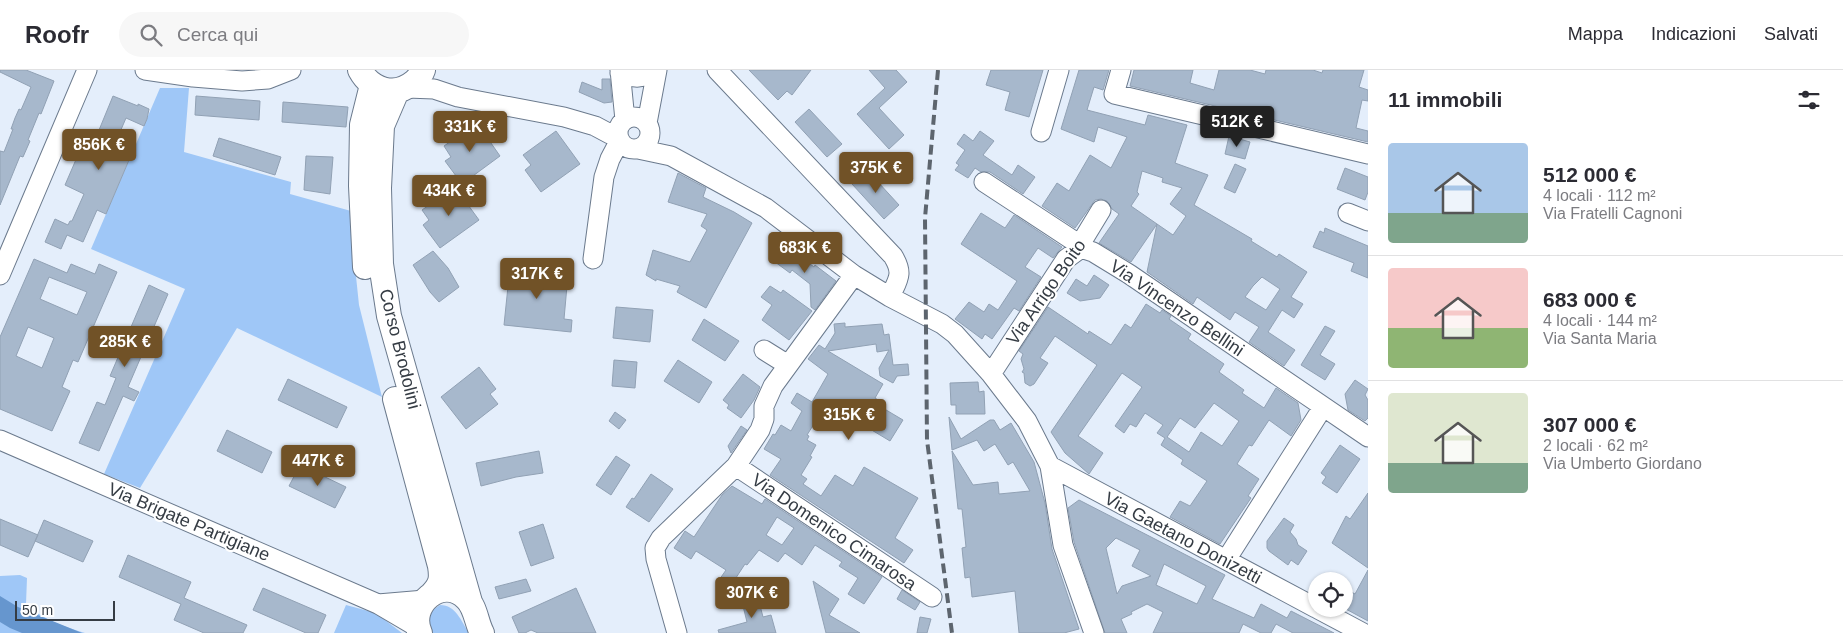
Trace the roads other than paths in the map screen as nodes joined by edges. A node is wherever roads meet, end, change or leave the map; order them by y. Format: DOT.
graph roads {
  1 [pos="87,70"];
  2 [pos="145,70"];
  3 [pos="291,70"];
  4 [pos="423,70"];
  5 [pos="433,70"];
  6 [pos="657,70"];
  7 [pos="716,70"];
  8 [pos="1059,70"];
  9 [pos="1121,70"];
  10 [pos="620,71"];
  11 [pos="362,76"];
  12 [pos="402,89"];
  13 [pos="458,97"];
  14 [pos="631,130"];
  15 [pos="1041,132"];
  16 [pos="1368,154"];
  17 [pos="984,182"];
  18 [pos="1101,210"];
  19 [pos="1348,213"];
  20 [pos="1368,221"];
  21 [pos="1081,248"];
  22 [pos="594,259"];
  23 [pos="0,275"];
  24 [pos="854,275"];
  25 [pos="890,297"];
  26 [pos="764,350"];
  27 [pos="788,365"];
  28 [pos="991,374"];
  29 [pos="1323,407"];
  30 [pos="1368,437"];
  31 [pos="0,440"];
  32 [pos="736,466"];
  33 [pos="1050,466"];
  34 [pos="1226,560"];
  35 [pos="428,597"];
  36 [pos="932,597"];
  37 [pos="470,602"];
  38 [pos="1308,603"];
  39 [pos="378,604"];
  40 [pos="1334,617"];
  41 [pos="419,630"];
  42 [pos="482,633"];
  43 [pos="677,633"];
  44 [pos="1094,633"];
  45 [pos="1364,633"];
  1 -- 23 [label="street"];
  2 -- 3 [label="street"];
  4 -- 12 [label="main road, Corso Brodolini"];
  5 -- 13 [label="street"];
  6 -- 10 [label="street"];
  6 -- 14 [label="street"];
  7 -- 25 [label="street"];
  8 -- 15 [label="street"];
  9 -- 16 [label="street"];
  10 -- 14 [label="street"];
  11 -- 12 [label="main road, Corso Brodolini"];
  11 -- 35 [label="main road, Corso Brodolini"];
  12 -- 13 [label="street"];
  12 -- 37 [label="main road, Corso Brodolini"];
  13 -- 14 [label="street"];
  14 -- 22 [label="street"];
  14 -- 24 [label="street"];
  17 -- 21 [label="street, Via Vincenzo Bellini"];
  18 -- 21 [label="street, Via Arrigo Boito"];
  19 -- 20 [label="street"];
  21 -- 28 [label="street, Via Arrigo Boito"];
  21 -- 29 [label="street, Via Vincenzo Bellini"];
  24 -- 25 [label="street"];
  24 -- 27 [label="street"];
  25 -- 28 [label="street"];
  26 -- 27 [label="street"];
  27 -- 32 [label="street"];
  28 -- 33 [label="street"];
  29 -- 30 [label="street, Via Vincenzo Bellini"];
  29 -- 34 [label="street"];
  31 -- 39 [label="street, Via Brigate Partigiane"];
  32 -- 36 [label="street, Via Domenico Cimarosa"];
  32 -- 43 [label="street"];
  33 -- 34 [label="street, Via Gaetano Donizetti"];
  33 -- 44 [label="street"];
  34 -- 38 [label="street, Via Gaetano Donizetti"];
  35 -- 37 [label="main road"];
  35 -- 39 [label="street, Via Brigate Partigiane"];
  35 -- 41 [label="main road, Corso Brodolini"];
  37 -- 42 [label="main road, Corso Brodolini"];
  39 -- 41 [label="street, Via Brigate Partigiane"];
  40 -- 45 [label="street, Via Gaetano Donizetti"];
}
